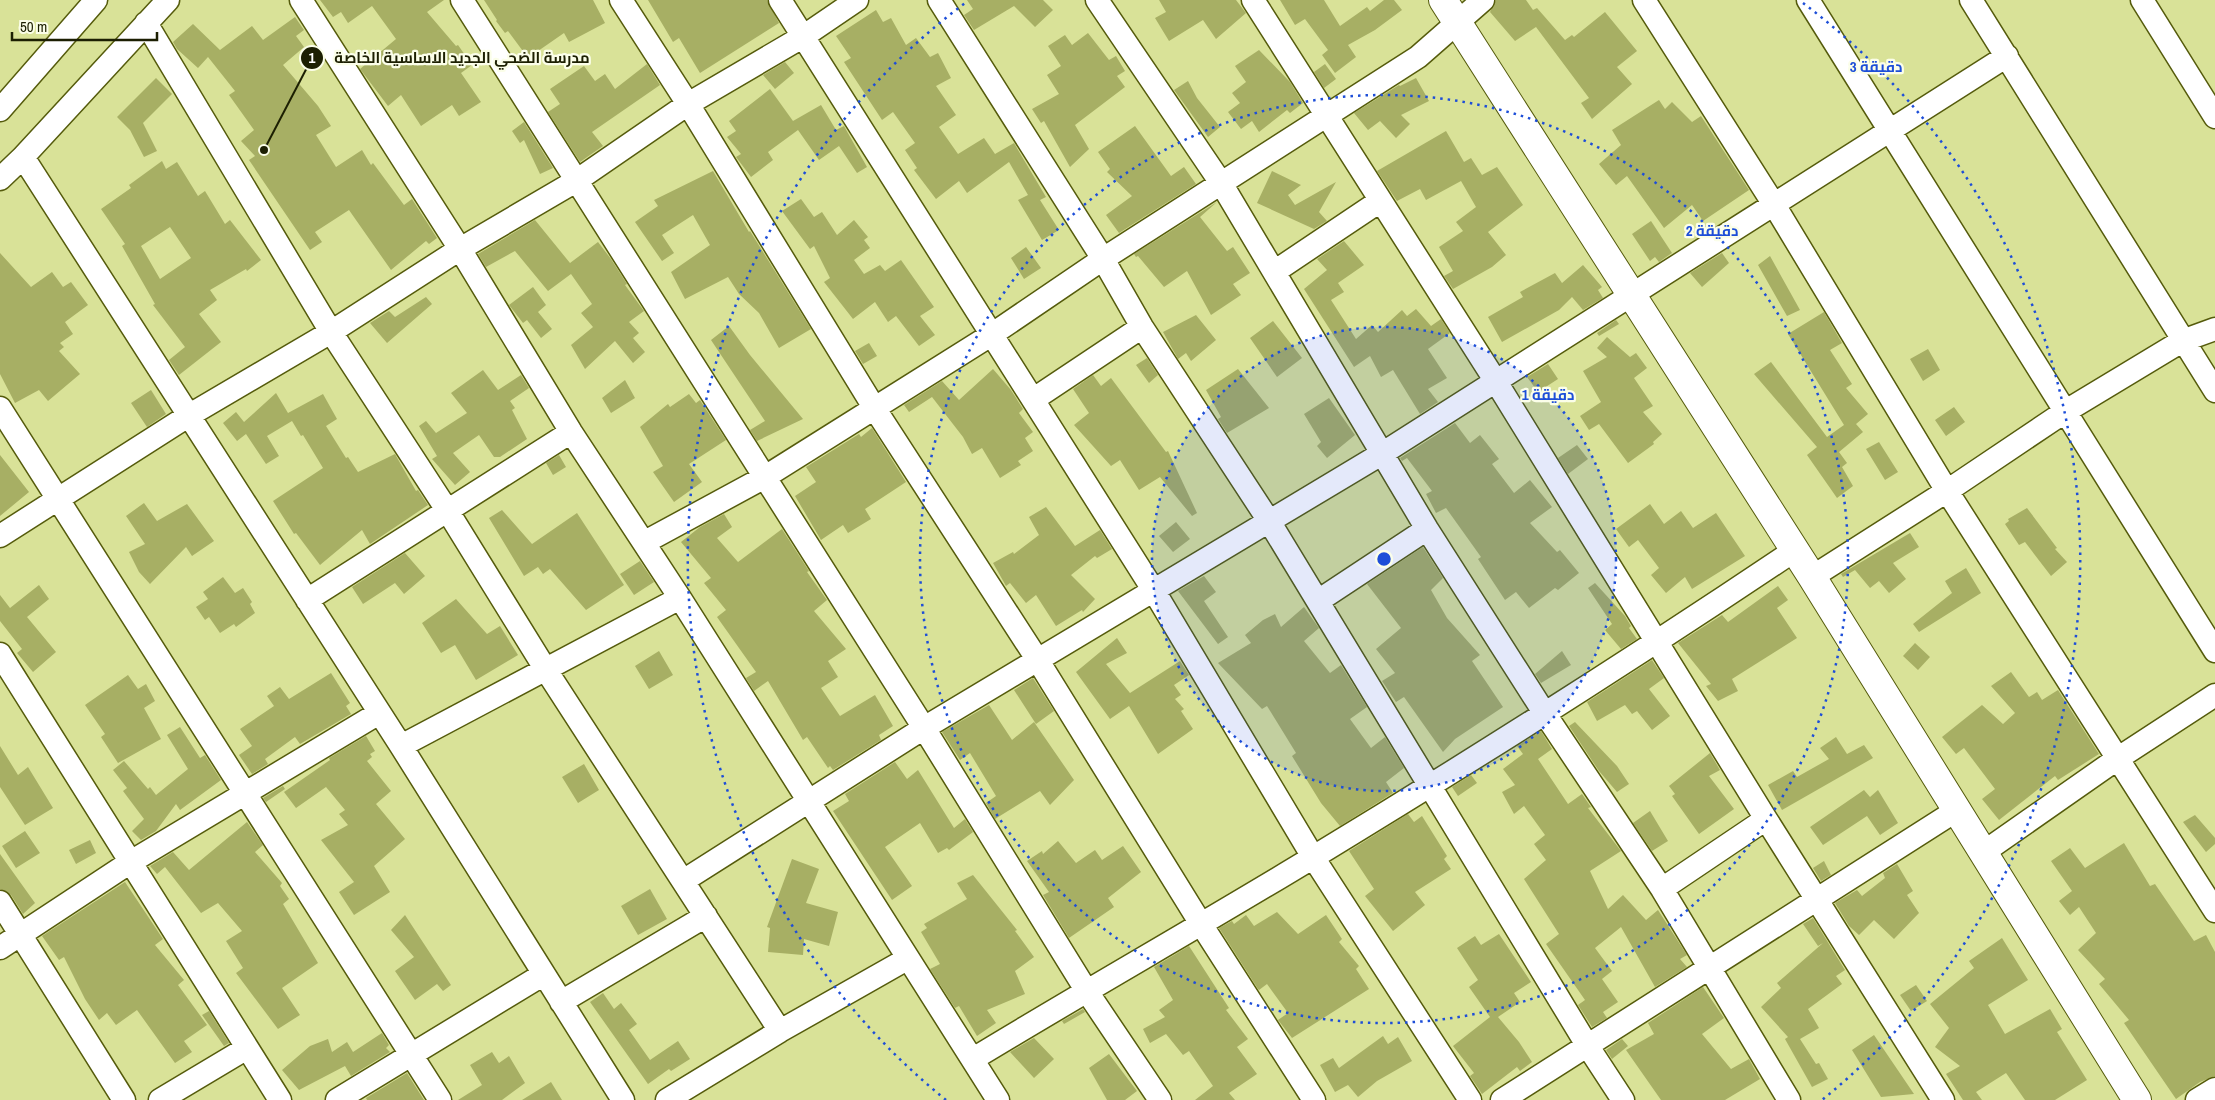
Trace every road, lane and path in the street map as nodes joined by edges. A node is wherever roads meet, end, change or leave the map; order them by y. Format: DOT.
graph roads {
  1 [pos="168,0"];
  2 [pos="301,0"];
  3 [pos="462,0"];
  4 [pos="621,0"];
  5 [pos="780,0"];
  6 [pos="857,0"];
  7 [pos="939,0"];
  8 [pos="1097,0"];
  9 [pos="1253,0"];
  10 [pos="1483,0"];
  11 [pos="1644,0"];
  12 [pos="1808,0"];
  13 [pos="1971,0"];
  14 [pos="2142,0"];
  15 [pos="92,1"];
  16 [pos="1449,11"];
  17 [pos="146,23"];
  18 [pos="804,36"];
  19 [pos="2007,56"];
  20 [pos="688,104"];
  21 [pos="0,110"];
  22 [pos="1327,117"];
  23 [pos="2215,117"];
  24 [pos="1888,131"];
  25 [pos="23,157"];
  26 [pos="0,179"];
  27 [pos="576,181"];
  28 [pos="1221,183"];
  29 [pos="1380,202"];
  30 [pos="1773,203"];
  31 [pos="460,249"];
  32 [pos="1103,259"];
  33 [pos="1274,272"];
  34 [pos="1630,295"];
  35 [pos="1142,327"];
  36 [pos="2215,329"];
  37 [pos="331,332"];
  38 [pos="992,335"];
  39 [pos="2182,341"];
  40 [pos="1495,380"];
  41 [pos="2215,392"];
  42 [pos="1034,399"];
  43 [pos="0,408"];
  44 [pos="875,409"];
  45 [pos="2066,411"];
  46 [pos="188,416"];
  47 [pos="572,432"];
  48 [pos="1383,453"];
  49 [pos="765,477"];
  50 [pos="1947,492"];
  51 [pos="59,500"];
  52 [pos="447,510"];
  53 [pos="1269,521"];
  54 [pos="1428,529"];
  55 [pos="0,536"];
  56 [pos="644,542"];
  57 [pos="1795,550"];
  58 [pos="1812,577"];
  59 [pos="1154,591"];
  60 [pos="680,598"];
  61 [pos="307,600"];
  62 [pos="1318,601"];
  63 [pos="1657,643"];
  64 [pos="2215,651"];
  65 [pos="0,654"];
  66 [pos="1037,659"];
  67 [pos="546,670"];
  68 [pos="2215,695"];
  69 [pos="379,713"];
  70 [pos="1545,714"];
  71 [pos="924,728"];
  72 [pos="401,746"];
  73 [pos="2117,759"];
  74 [pos="1428,786"];
  75 [pos="244,793"];
  76 [pos="807,801"];
  77 [pos="1957,810"];
  78 [pos="1766,820"];
  79 [pos="1984,852"];
  80 [pos="1313,857"];
  81 [pos="129,863"];
  82 [pos="683,881"];
  83 [pos="1662,888"];
  84 [pos="1816,898"];
  85 [pos="0,902"];
  86 [pos="2215,911"];
  87 [pos="706,916"];
  88 [pos="1201,924"];
  89 [pos="21,935"];
  90 [pos="0,948"];
  91 [pos="907,959"];
  92 [pos="1710,966"];
  93 [pos="544,974"];
  94 [pos="1086,990"];
  95 [pos="562,1002"];
  96 [pos="780,1031"];
  97 [pos="1587,1045"];
  98 [pos="247,1048"];
  99 [pos="411,1053"];
  100 [pos="974,1059"];
  101 [pos="2215,1088"];
  102 [pos="2128,1097"];
  103 [pos="124,1100"];
  104 [pos="160,1100"];
  105 [pos="280,1100"];
  106 [pos="337,1100"];
  107 [pos="440,1100"];
  108 [pos="623,1100"];
  109 [pos="667,1100"];
  110 [pos="998,1100"];
  111 [pos="1160,1100"];
  112 [pos="1314,1100"];
  113 [pos="1470,1100"];
  114 [pos="1502,1100"];
  115 [pos="1623,1100"];
  116 [pos="1789,1100"];
  117 [pos="1943,1100"];
  118 [pos="2197,1100"];
  1 -- 17 [label="street"];
  2 -- 31 [label="street"];
  3 -- 27 [label="street"];
  4 -- 20 [label="street"];
  5 -- 18 [label="street"];
  6 -- 18 [label="street"];
  7 -- 32 [label="street"];
  8 -- 28 [label="street"];
  9 -- 22 [label="street"];
  10 -- 16 [label="street"];
  11 -- 30 [label="street"];
  12 -- 24 [label="street"];
  13 -- 19 [label="street"];
  14 -- 23 [label="street"];
  15 -- 21 [label="street"];
  16 -- 22 [label="street"];
  16 -- 34 [label="street"];
  17 -- 25 [label="street"];
  17 -- 37 [label="street"];
  18 -- 20 [label="street"];
  18 -- 38 [label="street"];
  19 -- 24 [label="street"];
  19 -- 39 [label="street"];
  20 -- 27 [label="street"];
  20 -- 44 [label="street"];
  22 -- 28 [label="street"];
  22 -- 29 [label="street"];
  24 -- 30 [label="street"];
  24 -- 45 [label="street"];
  25 -- 26 [label="street"];
  25 -- 46 [label="street"];
  27 -- 31 [label="street"];
  27 -- 49 [label="street"];
  28 -- 32 [label="street"];
  28 -- 33 [label="street"];
  29 -- 33 [label="street"];
  29 -- 40 [label="street"];
  30 -- 34 [label="street"];
  30 -- 50 [label="street"];
  31 -- 37 [label="street"];
  31 -- 47 [label="street"];
  32 -- 35 [label="street"];
  32 -- 38 [label="street"];
  33 -- 48 [label="street"];
  34 -- 40 [label="street"];
  34 -- 57 [label="street"];
  35 -- 42 [label="street"];
  35 -- 53 [label="street"];
  36 -- 39 [label="street"];
  37 -- 46 [label="street"];
  37 -- 52 [label="street"];
  38 -- 42 [label="street"];
  38 -- 44 [label="street"];
  39 -- 41 [label="street"];
  39 -- 45 [label="street"];
  40 -- 48 [label="street"];
  40 -- 63 [label="street"];
  42 -- 59 [label="street"];
  43 -- 51 [label="street"];
  44 -- 49 [label="street"];
  44 -- 66 [label="street"];
  45 -- 50 [label="street"];
  45 -- 64 [label="street"];
  46 -- 51 [label="street"];
  46 -- 61 [label="street"];
  47 -- 52 [label="street"];
  47 -- 56 [label="street"];
  48 -- 53 [label="street"];
  48 -- 54 [label="street"];
  49 -- 56 [label="street"];
  49 -- 71 [label="street"];
  50 -- 58 [label="street"];
  50 -- 73 [label="street"];
  51 -- 55 [label="street"];
  51 -- 75 [label="street"];
  52 -- 61 [label="street"];
  52 -- 67 [label="street"];
  53 -- 59 [label="street"];
  53 -- 62 [label="street"];
  54 -- 62 [label="street"];
  54 -- 70 [label="street"];
  56 -- 60 [label="street"];
  57 -- 58 [label="street"];
  57 -- 63 [label="street"];
  58 -- 77 [label="street"];
  59 -- 66 [label="street"];
  59 -- 80 [label="street"];
  60 -- 67 [label="street"];
  60 -- 76 [label="street"];
  61 -- 69 [label="street"];
  62 -- 74 [label="street"];
  63 -- 70 [label="street"];
  63 -- 78 [label="street"];
  65 -- 81 [label="street"];
  66 -- 71 [label="street"];
  66 -- 88 [label="street"];
  67 -- 72 [label="street"];
  67 -- 82 [label="street"];
  68 -- 73 [label="street"];
  69 -- 72 [label="street"];
  69 -- 75 [label="street"];
  70 -- 74 [label="street"];
  70 -- 83 [label="street"];
  71 -- 76 [label="street"];
  71 -- 94 [label="street"];
  72 -- 93 [label="street"];
  73 -- 79 [label="street"];
  73 -- 86 [label="street"];
  74 -- 80 [label="street"];
  74 -- 97 [label="street"];
  75 -- 81 [label="street"];
  75 -- 99 [label="street"];
  76 -- 82 [label="street"];
  76 -- 91 [label="street"];
  77 -- 79 [label="street"];
  77 -- 84 [label="street"];
  78 -- 83 [label="street"];
  78 -- 84 [label="street"];
  79 -- 102 [label="street"];
  80 -- 88 [label="street"];
  80 -- 113 [label="street"];
  81 -- 89 [label="street"];
  81 -- 98 [label="street"];
  82 -- 87 [label="street"];
  83 -- 92 [label="street"];
  84 -- 92 [label="street"];
  84 -- 117 [label="street"];
  85 -- 89 [label="street"];
  87 -- 95 [label="street"];
  87 -- 96 [label="street"];
  88 -- 94 [label="street"];
  88 -- 112 [label="street"];
  89 -- 90 [label="street"];
  89 -- 103 [label="street"];
  91 -- 96 [label="street"];
  91 -- 100 [label="street"];
  92 -- 97 [label="street"];
  92 -- 116 [label="street"];
  93 -- 95 [label="street"];
  93 -- 99 [label="street"];
  94 -- 100 [label="street"];
  94 -- 111 [label="street"];
  95 -- 108 [label="street"];
  96 -- 109 [label="street"];
  97 -- 114 [label="street"];
  97 -- 115 [label="street"];
  98 -- 104 [label="street"];
  98 -- 105 [label="street"];
  99 -- 106 [label="street"];
  99 -- 107 [label="street"];
  100 -- 110 [label="street"];
  101 -- 118 [label="street"];
}
